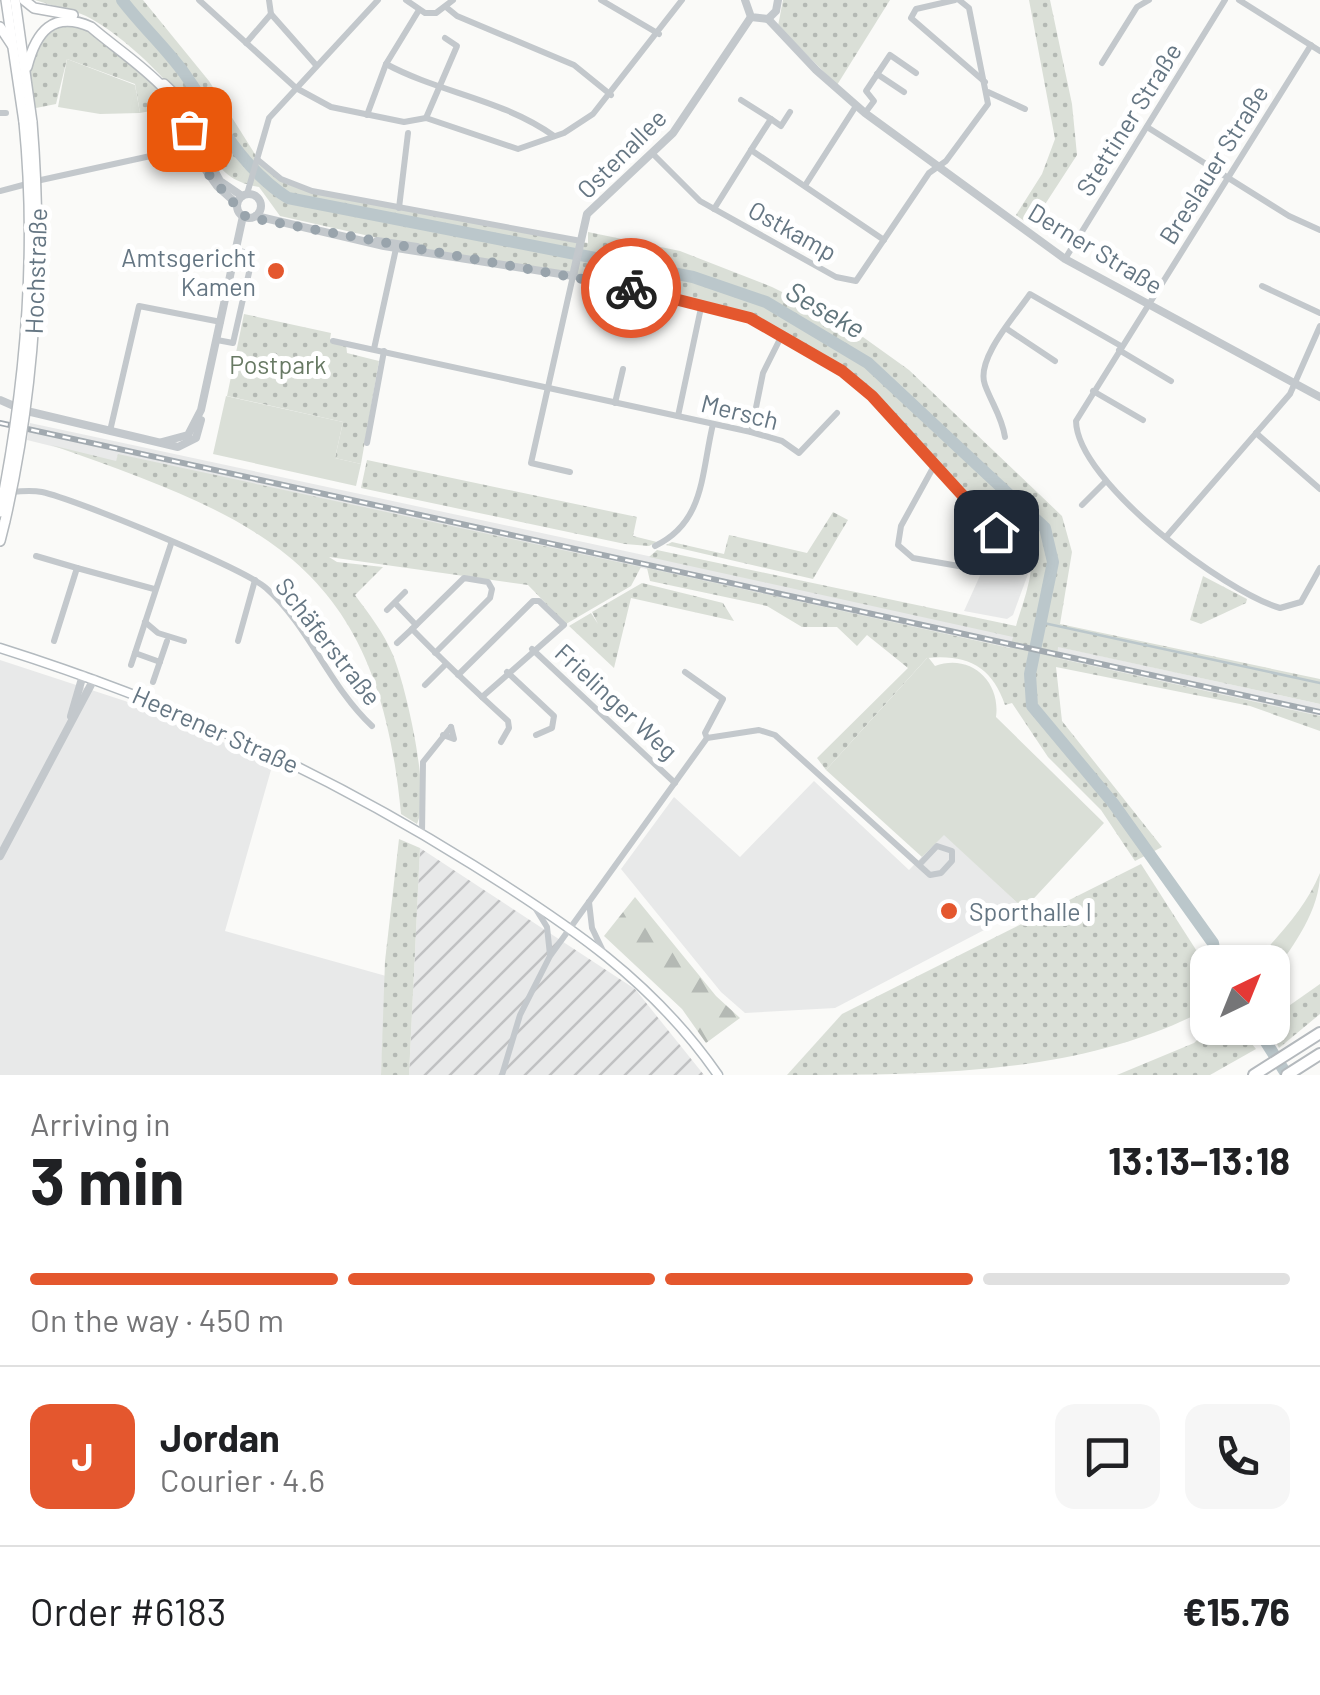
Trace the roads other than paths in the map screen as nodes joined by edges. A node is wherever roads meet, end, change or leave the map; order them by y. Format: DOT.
graph roads {
  1 [pos="6,0"];
  2 [pos="15,0"];
  3 [pos="24,0"];
  4 [pos="199,0"];
  5 [pos="270,0"];
  6 [pos="378,0"];
  7 [pos="406,0"];
  8 [pos="453,0"];
  9 [pos="601,0"];
  10 [pos="682,0"];
  11 [pos="745,0"];
  12 [pos="778,0"];
  13 [pos="957,0"];
  14 [pos="1149,0"];
  15 [pos="1225,0"];
  16 [pos="1239,0"];
  17 [pos="446,8"];
  18 [pos="419,10"];
  19 [pos="271,14"];
  20 [pos="752,17"];
  21 [pos="768,19"];
  22 [pos="0,27"];
  23 [pos="659,34"];
  24 [pos="445,38"];
  25 [pos="245,44"];
  26 [pos="1311,45"];
  27 [pos="1320,51"];
  28 [pos="16,52"];
  29 [pos="1102,63"];
  30 [pos="386,64"];
  31 [pos="316,65"];
  32 [pos="27,67"];
  33 [pos="878,74"];
  34 [pos="916,74"];
  35 [pos="986,82"];
  36 [pos="440,87"];
  37 [pos="296,88"];
  38 [pos="904,92"];
  39 [pos="988,92"];
  40 [pos="610,95"];
  41 [pos="26,99"];
  42 [pos="741,100"];
  43 [pos="856,106"];
  44 [pos="1025,109"];
  45 [pos="790,112"];
  46 [pos="865,113"];
  47 [pos="368,115"];
  48 [pos="426,118"];
  49 [pos="770,119"];
  50 [pos="1146,127"];
  51 [pos="408,133"];
  52 [pos="554,136"];
  53 [pos="195,147"];
  54 [pos="751,150"];
  55 [pos="653,154"];
  56 [pos="258,163"];
  57 [pos="937,167"];
  58 [pos="1230,177"];
  59 [pos="41,180"];
  60 [pos="23,184"];
  61 [pos="806,184"];
  62 [pos="0,191"];
  63 [pos="246,197"];
  64 [pos="261,206"];
  65 [pos="399,208"];
  66 [pos="714,209"];
  67 [pos="249,216"];
  68 [pos="279,222"];
  69 [pos="1320,230"];
  70 [pos="884,240"];
  71 [pos="580,244"];
  72 [pos="397,245"];
  73 [pos="238,250"];
  74 [pos="1066,259"];
  75 [pos="573,276"];
  76 [pos="1262,286"];
  77 [pos="702,303"];
  78 [pos="1148,304"];
  79 [pos="1320,313"];
  80 [pos="221,322"];
  81 [pos="1320,326"];
  82 [pos="1007,329"];
  83 [pos="782,335"];
  84 [pos="217,340"];
  85 [pos="333,341"];
  86 [pos="1120,348"];
  87 [pos="374,349"];
  88 [pos="384,351"];
  89 [pos="1055,361"];
  90 [pos="623,369"];
  91 [pos="1171,381"];
  92 [pos="1296,383"];
  93 [pos="547,389"];
  94 [pos="1093,392"];
  95 [pos="1320,396"];
  96 [pos="0,400"];
  97 [pos="615,403"];
  98 [pos="14,406"];
  99 [pos="31,412"];
  100 [pos="837,413"];
  101 [pos="678,416"];
  102 [pos="1143,420"];
  103 [pos="712,424"];
  104 [pos="110,431"];
  105 [pos="751,432"];
  106 [pos="1256,433"];
  107 [pos="1004,438"];
  108 [pos="366,443"];
  109 [pos="934,466"];
  110 [pos="570,472"];
  111 [pos="1106,481"];
  112 [pos="1320,488"];
  113 [pos="0,493"];
  114 [pos="1082,505"];
  115 [pos="2,516"];
  116 [pos="1166,537"];
  117 [pos="0,541"];
  118 [pos="171,544"];
  119 [pos="655,546"];
  120 [pos="36,556"];
  121 [pos="77,568"];
  122 [pos="1320,568"];
  123 [pos="255,580"];
  124 [pos="154,589"];
  125 [pos="405,592"];
  126 [pos="394,602"];
  127 [pos="387,610"];
  128 [pos="145,622"];
  129 [pos="414,627"];
  130 [pos="167,640"];
  131 [pos="54,641"];
  132 [pos="184,641"];
  133 [pos="238,641"];
  134 [pos="398,643"];
  135 [pos="0,648"];
  136 [pos="532,649"];
  137 [pos="435,652"];
  138 [pos="135,653"];
  139 [pos="160,662"];
  140 [pos="131,664"];
  141 [pos="446,664"];
  142 [pos="507,672"];
  143 [pos="685,672"];
  144 [pos="83,675"];
  145 [pos="458,675"];
  146 [pos="94,679"];
  147 [pos="153,682"];
  148 [pos="424,685"];
  149 [pos="482,698"];
  150 [pos="71,721"];
  151 [pos="372,726"];
  152 [pos="443,735"];
  153 [pos="536,735"];
  154 [pos="707,738"];
  155 [pos="500,742"];
  156 [pos="675,783"];
  157 [pos="422,834"];
  158 [pos="0,856"];
  159 [pos="919,865"];
  160 [pos="530,900"];
  161 [pos="589,901"];
  162 [pos="570,926"];
  163 [pos="603,951"];
  164 [pos="550,956"];
  165 [pos="1320,1032"];
  166 [pos="1320,1054"];
  167 [pos="502,1075"];
  168 [pos="718,1075"];
  169 [pos="1254,1075"];
  170 [pos="1287,1075"];
  1 -- 28 [label="main road, Hochstraße"];
  2 -- 32 [label="main road, Hochstraße"];
  3 -- 53 [label="main road"];
  4 -- 25 [label="street"];
  5 -- 19 [label="street"];
  6 -- 31 [label="street"];
  7 -- 18 [label="street"];
  8 -- 17 [label="street"];
  9 -- 23 [label="street"];
  10 -- 23 [label="street"];
  11 -- 20 [label="street"];
  12 -- 21 [label="street"];
  13 -- 35 [label="street"];
  13 -- 35 [label="street"];
  14 -- 29 [label="street"];
  15 -- 50 [label="street, Stettiner Straße"];
  16 -- 26 [label="street"];
  17 -- 18 [label="street"];
  17 -- 40 [label="street"];
  18 -- 30 [label="street"];
  19 -- 25 [label="street"];
  19 -- 31 [label="street"];
  20 -- 21 [label="street"];
  20 -- 55 [label="street, Ostenallee"];
  21 -- 43 [label="street, Derner Straße"];
  22 -- 28 [label="main road"];
  23 -- 40 [label="street"];
  24 -- 36 [label="street"];
  25 -- 37 [label="street"];
  26 -- 27 [label="street"];
  26 -- 58 [label="street, Breslauer Straße"];
  28 -- 41 [label="main road, Hochstraße"];
  30 -- 36 [label="street"];
  30 -- 47 [label="street"];
  31 -- 37 [label="street"];
  32 -- 41 [label="main road, Hochstraße"];
  32 -- 53 [label="main road"];
  33 -- 34 [label="street"];
  33 -- 38 [label="street"];
  33 -- 46 [label="street"];
  35 -- 39 [label="street"];
  36 -- 48 [label="street"];
  36 -- 52 [label="street"];
  37 -- 47 [label="street"];
  37 -- 56 [label="street"];
  39 -- 44 [label="street"];
  39 -- 57 [label="street, Ostkamp"];
  40 -- 52 [label="street"];
  41 -- 115 [label="main road, Hochstraße, bridge"];
  42 -- 49 [label="street"];
  43 -- 46 [label="street, Derner Straße"];
  43 -- 61 [label="street"];
  45 -- 49 [label="street"];
  46 -- 57 [label="street, Derner Straße"];
  47 -- 48 [label="street"];
  48 -- 52 [label="street"];
  49 -- 54 [label="street"];
  50 -- 58 [label="street"];
  50 -- 74 [label="street, Stettiner Straße"];
  51 -- 65 [label="street"];
  53 -- 59 [label="street"];
  53 -- 63 [label="street"];
  54 -- 61 [label="street"];
  54 -- 66 [label="street"];
  55 -- 66 [label="street, Ostkamp"];
  55 -- 71 [label="street, Ostenallee"];
  56 -- 63 [label="street"];
  56 -- 65 [label="street"];
  57 -- 70 [label="street, Ostkamp"];
  57 -- 74 [label="street, Derner Straße"];
  58 -- 69 [label="street"];
  58 -- 78 [label="street, Breslauer Straße"];
  60 -- 62 [label="street"];
  61 -- 70 [label="street"];
  63 -- 64 [label="street"];
  63 -- 67 [label="street"];
  64 -- 67 [label="street"];
  64 -- 68 [label="street"];
  65 -- 71 [label="street"];
  66 -- 70 [label="street, Ostkamp"];
  67 -- 68 [label="street"];
  67 -- 73 [label="street"];
  68 -- 72 [label="street"];
  71 -- 75 [label="street, Ostenallee"];
  72 -- 75 [label="street"];
  72 -- 87 [label="street"];
  73 -- 80 [label="street"];
  73 -- 84 [label="street"];
  74 -- 78 [label="street, Derner Straße"];
  75 -- 77 [label="street"];
  75 -- 93 [label="street"];
  76 -- 79 [label="street"];
  77 -- 83 [label="street"];
  77 -- 101 [label="street"];
  78 -- 86 [label="street, Breslauer Straße"];
  78 -- 92 [label="street, Derner Straße"];
  80 -- 84 [label="street"];
  80 -- 104 [label="street"];
  81 -- 92 [label="street"];
  82 -- 86 [label="street"];
  82 -- 89 [label="street"];
  82 -- 107 [label="street"];
  83 -- 105 [label="street"];
  83 -- 109 [label="street"];
  84 -- 104 [label="street"];
  85 -- 87 [label="street, Mersch"];
  86 -- 91 [label="street"];
  86 -- 94 [label="street, Breslauer Straße"];
  87 -- 88 [label="street, Mersch"];
  88 -- 93 [label="street, Mersch"];
  88 -- 108 [label="street"];
  90 -- 97 [label="street"];
  92 -- 95 [label="street, Derner Straße"];
  92 -- 106 [label="street"];
  93 -- 97 [label="street, Mersch"];
  93 -- 110 [label="street"];
  94 -- 102 [label="street"];
  94 -- 111 [label="street, Breslauer Straße"];
  96 -- 98 [label="street"];
  97 -- 101 [label="street, Mersch"];
  99 -- 104 [label="street"];
  100 -- 105 [label="street, Mersch"];
  101 -- 103 [label="street, Mersch"];
  103 -- 105 [label="street, Mersch"];
  103 -- 119 [label="street"];
  106 -- 112 [label="street"];
  106 -- 116 [label="street"];
  109 -- 109 [label="street"];
  111 -- 114 [label="street"];
  111 -- 116 [label="street"];
  113 -- 118 [label="street, Schäferstraße"];
  115 -- 117 [label="main road, Hochstraße"];
  116 -- 122 [label="street"];
  118 -- 123 [label="street, Schäferstraße"];
  118 -- 124 [label="street"];
  120 -- 121 [label="street"];
  121 -- 124 [label="street"];
  121 -- 131 [label="street"];
  123 -- 133 [label="street, Schäferstraße"];
  123 -- 151 [label="street, Schäferstraße"];
  124 -- 128 [label="street"];
  125 -- 126 [label="street"];
  126 -- 127 [label="street"];
  126 -- 129 [label="street"];
  128 -- 132 [label="street"];
  128 -- 138 [label="street"];
  129 -- 134 [label="street"];
  129 -- 137 [label="street"];
  129 -- 137 [label="street"];
  130 -- 139 [label="street"];
  135 -- 144 [label="main road, Heerener Straße"];
  136 -- 142 [label="street, Frielinger Weg"];
  136 -- 145 [label="street, Frielinger Weg"];
  136 -- 156 [label="street, Frielinger Weg"];
  137 -- 141 [label="street"];
  138 -- 139 [label="street"];
  138 -- 140 [label="street"];
  139 -- 147 [label="street"];
  141 -- 145 [label="street"];
  141 -- 148 [label="street"];
  142 -- 149 [label="street, Frielinger Weg"];
  142 -- 153 [label="street"];
  143 -- 154 [label="street"];
  144 -- 146 [label="main road, Heerener Straße"];
  144 -- 150 [label="street"];
  145 -- 149 [label="street"];
  146 -- 150 [label="street"];
  146 -- 157 [label="main road, Heerener Straße"];
  149 -- 155 [label="street"];
  150 -- 158 [label="street"];
  152 -- 157 [label="street"];
  154 -- 156 [label="street"];
  154 -- 159 [label="street"];
  156 -- 161 [label="street"];
  157 -- 160 [label="main road, Heerener Straße"];
  159 -- 159 [label="street"];
  160 -- 162 [label="main road, Heerener Straße"];
  160 -- 164 [label="street"];
  161 -- 162 [label="street"];
  161 -- 163 [label="street"];
  162 -- 163 [label="main road, Heerener Straße"];
  162 -- 164 [label="street"];
  163 -- 168 [label="main road, Heerener Straße"];
  164 -- 167 [label="street"];
  165 -- 169 [label="highway"];
  166 -- 170 [label="highway"];
}
